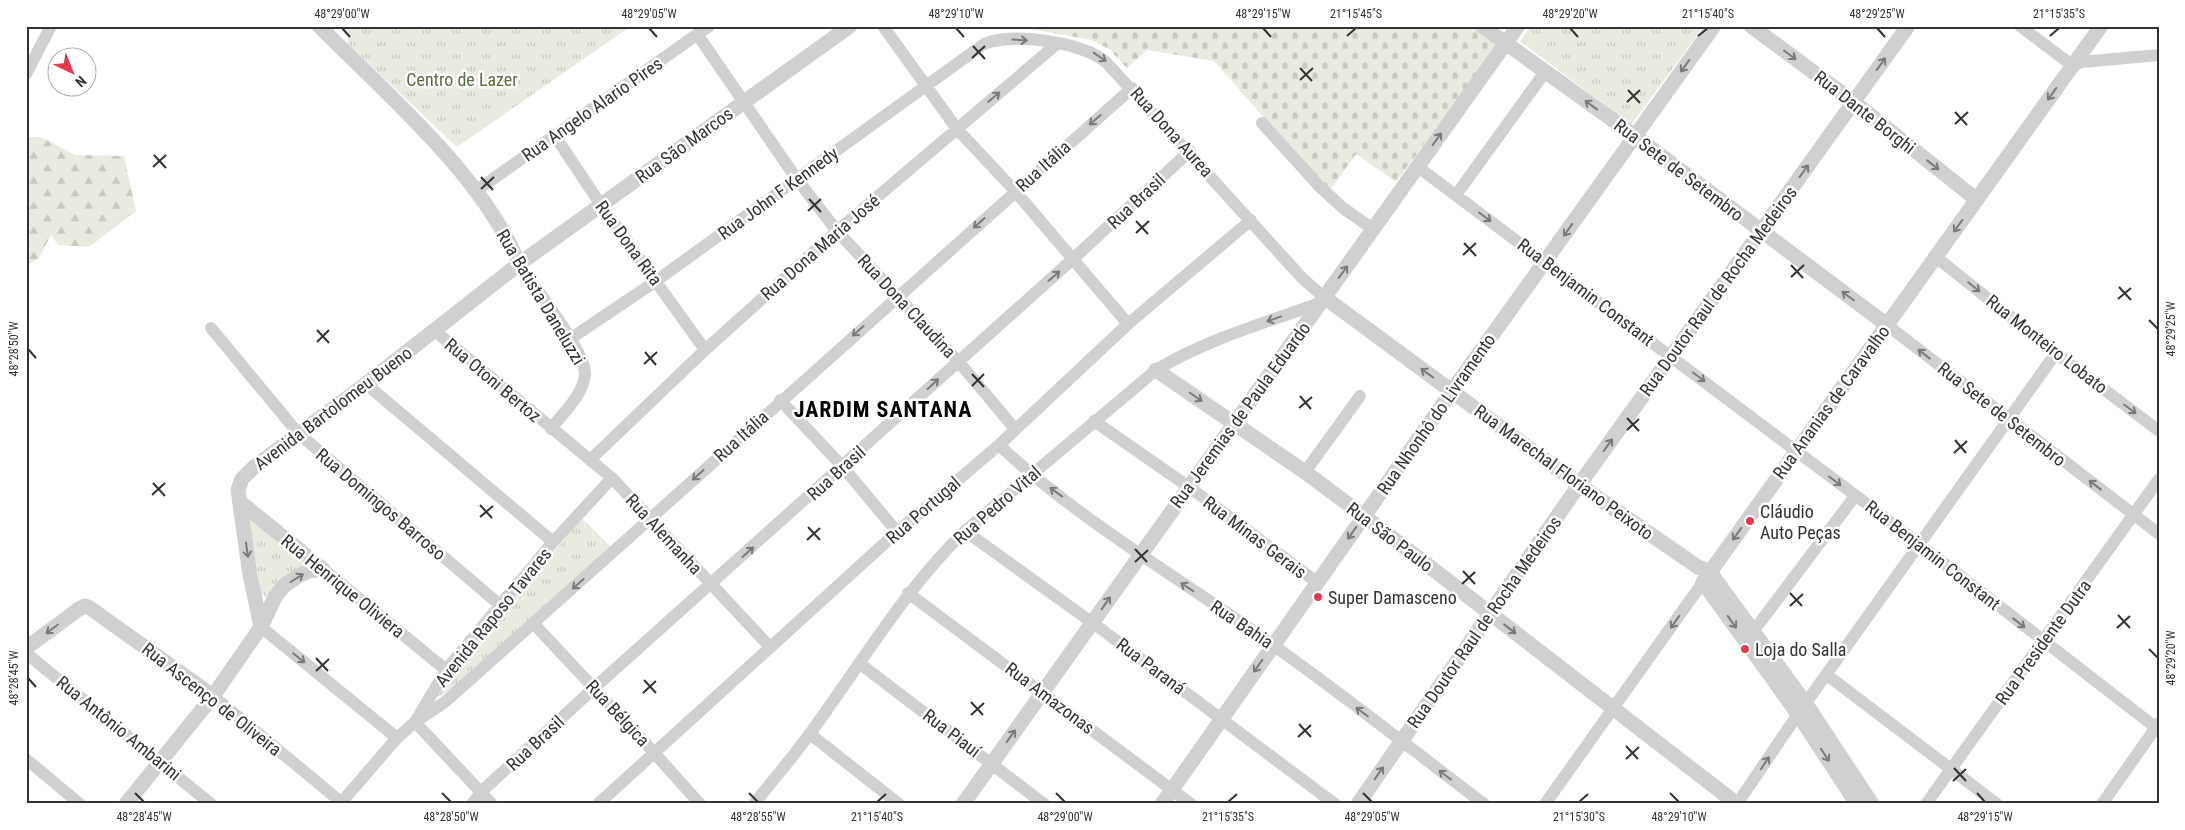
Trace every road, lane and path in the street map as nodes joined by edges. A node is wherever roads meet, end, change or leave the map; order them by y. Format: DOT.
graph roads {
  1 [pos="51,26"];
  2 [pos="709,26"];
  3 [pos="850,26"];
  4 [pos="883,26"];
  5 [pos="1482,26"];
  6 [pos="1518,26"];
  7 [pos="1714,26"];
  8 [pos="1751,26"];
  9 [pos="1908,26"];
  10 [pos="2020,26"];
  11 [pos="2101,26"];
  12 [pos="322,27"];
  13 [pos="698,34"];
  14 [pos="1058,43"];
  15 [pos="1506,43"];
  16 [pos="984,44"];
  17 [pos="2159,55"];
  18 [pos="2073,66"];
  19 [pos="1545,72"];
  20 [pos="26,74"];
  21 [pos="925,87"];
  22 [pos="1132,88"];
  23 [pos="744,101"];
  24 [pos="1854,102"];
  25 [pos="1262,123"];
  26 [pos="956,129"];
  27 [pos="555,136"];
  28 [pos="1635,136"];
  29 [pos="1190,152"];
  30 [pos="1418,167"];
  31 [pos="796,178"];
  32 [pos="476,190"];
  33 [pos="1016,191"];
  34 [pos="1456,195"];
  35 [pos="1977,200"];
  36 [pos="601,205"];
  37 [pos="1251,220"];
  38 [pos="1373,229"];
  39 [pos="837,231"];
  40 [pos="1761,231"];
  41 [pos="1936,257"];
  42 [pos="1074,258"];
  43 [pos="1545,262"];
  44 [pos="519,264"];
  45 [pos="656,281"];
  46 [pos="898,296"];
  47 [pos="1322,300"];
  48 [pos="1128,324"];
  49 [pos="1887,325"];
  50 [pos="211,328"];
  51 [pos="435,331"];
  52 [pos="570,339"];
  53 [pos="705,350"];
  54 [pos="2056,353"];
  55 [pos="1672,356"];
  56 [pos="958,361"];
  57 [pos="1156,370"];
  58 [pos="366,384"];
  59 [pos="1452,391"];
  60 [pos="1360,396"];
  61 [pos="780,400"];
  62 [pos="2010,420"];
  63 [pos="1094,421"];
  64 [pos="1234,424"];
  65 [pos="551,428"];
  66 [pos="1015,429"];
  67 [pos="2159,431"];
  68 [pos="298,433"];
  69 [pos="999,444"];
  70 [pos="1796,452"];
  71 [pos="590,460"];
  72 [pos="843,467"];
  73 [pos="1305,472"];
  74 [pos="1032,474"];
  75 [pos="612,478"];
  76 [pos="2159,479"];
  77 [pos="1579,485"];
  78 [pos="1189,487"];
  79 [pos="1856,496"];
  80 [pos="240,502"];
  81 [pos="2133,515"];
  82 [pos="1364,516"];
  83 [pos="651,517"];
  84 [pos="965,530"];
  85 [pos="897,532"];
  86 [pos="2159,534"];
  87 [pos="553,542"];
  88 [pos="1919,544"];
  89 [pos="1141,554"];
  90 [pos="323,569"];
  91 [pos="1706,577"];
  92 [pos="1318,583"];
  93 [pos="712,585"];
  94 [pos="908,593"];
  95 [pos="500,605"];
  96 [pos="1490,613"];
  97 [pos="1092,623"];
  98 [pos="533,624"];
  99 [pos="261,626"];
  100 [pos="1750,636"];
  101 [pos="2043,642"];
  102 [pos="1273,645"];
  103 [pos="770,647"];
  104 [pos="26,648"];
  105 [pos="26,653"];
  106 [pos="859,663"];
  107 [pos="446,670"];
  108 [pos="1827,675"];
  109 [pos="594,688"];
  110 [pos="1042,693"];
  111 [pos="213,696"];
  112 [pos="1614,709"];
  113 [pos="1802,709"];
  114 [pos="1221,719"];
  115 [pos="415,722"];
  116 [pos="2158,727"];
  117 [pos="810,734"];
  118 [pos="397,738"];
  119 [pos="1401,741"];
  120 [pos="654,752"];
  121 [pos="26,759"];
  122 [pos="160,761"];
  123 [pos="992,763"];
  124 [pos="1951,769"];
  125 [pos="1172,790"];
  126 [pos="482,792"];
  127 [pos="341,803"];
  128 [pos="80,804"];
  129 [pos="126,804"];
  130 [pos="212,804"];
  131 [pos="472,804"];
  132 [pos="492,804"];
  133 [pos="598,804"];
  134 [pos="700,804"];
  135 [pos="754,804"];
  136 [pos="899,804"];
  137 [pos="963,804"];
  138 [pos="1044,804"];
  139 [pos="1162,804"];
  140 [pos="1191,804"];
  141 [pos="1335,804"];
  142 [pos="1358,804"];
  143 [pos="1484,804"];
  144 [pos="1546,804"];
  145 [pos="1737,804"];
  146 [pos="1857,804"];
  147 [pos="1872,804"];
  148 [pos="1926,804"];
  149 [pos="1997,804"];
  150 [pos="2102,804"];
  1 -- 20 [label="street"];
  2 -- 13 [label="street, Rua Angelo Alario Pires"];
  3 -- 23 [label="street, Rua São Marcos"];
  4 -- 21 [label="street"];
  5 -- 15 [label="street, Rua Sete de Setembro"];
  6 -- 15 [label="street, Rua Jeremias de Paula Eduardo"];
  7 -- 28 [label="street, Rua Nhonhô do Livramento, one-way"];
  8 -- 24 [label="street, Rua Dante Borghi, one-way"];
  24 -- 9 [label="street, Rua Doutor Raul de Rocha Medeiros, one-way"];
  10 -- 18 [label="street"];
  11 -- 18 [label="street, Rua Ananias de Caravalho"];
  12 -- 32 [label="street, Rua Batista Daneluzzi"];
  13 -- 23 [label="street, Rua Dona Claudina"];
  13 -- 27 [label="street, Rua Angelo Alario Pires"];
  16 -- 14 [label="street, Rua Dona Aurea, one-way"];
  14 -- 22 [label="street, Rua Dona Aurea, one-way"];
  26 -- 14 [label="street, Rua Dona Maria José, one-way"];
  15 -- 19 [label="street, Rua Sete de Setembro"];
  30 -- 15 [label="street, Rua Jeremias de Paula Eduardo, one-way"];
  16 -- 21 [label="street, Rua John F Kennedy"];
  17 -- 18 [label="street"];
  18 -- 35 [label="street, Rua Ananias de Caravalho, one-way"];
  28 -- 19 [label="street, Rua Sete de Setembro, one-way"];
  19 -- 34 [label="street"];
  21 -- 26 [label="street"];
  21 -- 31 [label="street, Rua John F Kennedy"];
  22 -- 29 [label="street, Rua Dona Aurea"];
  22 -- 33 [label="street, Rua Itália, one-way"];
  23 -- 31 [label="street, Rua Dona Claudina"];
  23 -- 36 [label="street, Rua São Marcos"];
  24 -- 35 [label="street, Rua Dante Borghi, one-way"];
  40 -- 24 [label="street, Rua Doutor Raul de Rocha Medeiros, one-way"];
  25 -- 38 [label="street"];
  26 -- 33 [label="street"];
  26 -- 39 [label="street, Rua Dona Maria José"];
  27 -- 32 [label="street, Rua Angelo Alario Pires"];
  27 -- 36 [label="street, Rua Dona Rita"];
  28 -- 40 [label="street, Rua Sete de Setembro"];
  28 -- 43 [label="street, Rua Nhonhô do Livramento, one-way"];
  29 -- 37 [label="street, Rua Dona Aurea"];
  29 -- 42 [label="street, Rua Brasil"];
  30 -- 34 [label="street, Rua Benjamin Constant"];
  30 -- 38 [label="street, Rua Jeremias de Paula Eduardo"];
  31 -- 39 [label="street, Rua Dona Claudina"];
  31 -- 45 [label="street, Rua John F Kennedy"];
  32 -- 44 [label="street, Rua Batista Daneluzzi"];
  33 -- 42 [label="street"];
  33 -- 46 [label="street, Rua Itália, one-way"];
  34 -- 43 [label="street, Rua Benjamin Constant, one-way"];
  35 -- 41 [label="street, Rua Ananias de Caravalho, one-way"];
  36 -- 44 [label="street, Rua São Marcos"];
  36 -- 45 [label="street, Rua Dona Rita"];
  37 -- 47 [label="street, Rua Dona Aurea"];
  37 -- 48 [label="street, Rua Portugal"];
  47 -- 38 [label="street, Rua Jeremias de Paula Eduardo, one-way"];
  39 -- 46 [label="street, Rua Dona Claudina"];
  39 -- 53 [label="street, Rua Dona Maria José"];
  49 -- 40 [label="street, Rua Sete de Setembro, one-way"];
  40 -- 55 [label="street, Rua Doutor Raul de Rocha Medeiros"];
  41 -- 49 [label="street, Rua Ananias de Caravalho"];
  41 -- 54 [label="street, Rua Monteiro Lobato, one-way"];
  42 -- 48 [label="street"];
  56 -- 42 [label="street, Rua Brasil, one-way"];
  43 -- 55 [label="street, Rua Benjamin Constant"];
  43 -- 59 [label="street, Rua Nhonhô do Livramento"];
  44 -- 51 [label="street, Avenida Bartolomeu Bueno"];
  44 -- 52 [label="street, Rua Batista Daneluzzi"];
  45 -- 52 [label="street, Rua John F Kennedy"];
  45 -- 53 [label="street, Rua Dona Rita"];
  46 -- 56 [label="street, Rua Dona Claudina"];
  46 -- 61 [label="street, Rua Itália, one-way"];
  47 -- 57 [label="street, Rua Pedro Vital, one-way"];
  59 -- 47 [label="street, Rua Marechal Floriano Peixoto, one-way"];
  47 -- 64 [label="street, Rua Jeremias de Paula Eduardo"];
  48 -- 66 [label="street, Rua Portugal"];
  62 -- 49 [label="street, Rua Sete de Setembro, one-way"];
  49 -- 70 [label="street, Rua Ananias de Caravalho"];
  50 -- 68 [label="street, Rua Domingos Barroso"];
  51 -- 58 [label="street, Avenida Bartolomeu Bueno"];
  51 -- 65 [label="street, Rua Otoni Bertoz"];
  52 -- 65 [label="street, Rua Batista Daneluzzi"];
  53 -- 71 [label="street, Rua Dona Maria José"];
  54 -- 62 [label="street"];
  54 -- 67 [label="street, Rua Monteiro Lobato, one-way"];
  55 -- 70 [label="street, Rua Benjamin Constant, one-way"];
  77 -- 55 [label="street, Rua Doutor Raul de Rocha Medeiros, one-way"];
  56 -- 66 [label="street, Rua Dona Claudina"];
  72 -- 56 [label="street, Rua Brasil, one-way"];
  57 -- 63 [label="street, Rua Pedro Vital"];
  57 -- 64 [label="street, Rua São Paulo, one-way"];
  58 -- 68 [label="street, Avenida Bartolomeu Bueno"];
  58 -- 87 [label="street"];
  59 -- 77 [label="street, Rua Marechal Floriano Peixoto"];
  59 -- 82 [label="street, Rua Nhonhô do Livramento"];
  60 -- 73 [label="street"];
  61 -- 72 [label="street"];
  61 -- 83 [label="street, Rua Itália, one-way"];
  81 -- 62 [label="street, Rua Sete de Setembro, one-way"];
  62 -- 88 [label="street"];
  63 -- 74 [label="street, Rua Pedro Vital"];
  63 -- 78 [label="street, Rua Minas Gerais"];
  64 -- 73 [label="street, Rua São Paulo"];
  64 -- 78 [label="street, Rua Jeremias de Paula Eduardo"];
  65 -- 71 [label="street, Rua Alemanha"];
  66 -- 69 [label="street, Rua Portugal"];
  68 -- 80 [label="street, Avenida Bartolomeu Bueno"];
  68 -- 95 [label="street, Rua Domingos Barroso"];
  69 -- 74 [label="street, Rua Bahia"];
  69 -- 85 [label="street, Rua Portugal"];
  70 -- 79 [label="street, Rua Benjamin Constant, one-way"];
  70 -- 91 [label="street, Rua Ananias de Caravalho, one-way"];
  71 -- 75 [label="street, Rua Alemanha"];
  72 -- 85 [label="street"];
  93 -- 72 [label="street, Rua Brasil, one-way"];
  73 -- 82 [label="street, Rua São Paulo"];
  74 -- 84 [label="street, Rua Pedro Vital"];
  89 -- 74 [label="street, Rua Bahia, one-way"];
  75 -- 83 [label="street, Rua Alemanha"];
  75 -- 87 [label="street, Avenida Raposo Tavares"];
  76 -- 81 [label="street, Rua Presidente Dutra"];
  77 -- 91 [label="street, Rua Marechal Floriano Peixoto"];
  77 -- 96 [label="street, Rua Doutor Raul de Rocha Medeiros"];
  78 -- 89 [label="street, Rua Jeremias de Paula Eduardo"];
  78 -- 92 [label="street, Rua Minas Gerais"];
  79 -- 88 [label="street, Rua Benjamin Constant"];
  79 -- 100 [label="street"];
  80 -- 90 [label="street, Rua Henrique Oliviera"];
  80 -- 99 [label="street, Avenida Bartolomeu Bueno, one-way"];
  81 -- 86 [label="street, Rua Sete de Setembro"];
  81 -- 101 [label="street, Rua Presidente Dutra"];
  82 -- 92 [label="street, Rua Nhonhô do Livramento, one-way"];
  82 -- 96 [label="street, Rua São Paulo"];
  83 -- 93 [label="street, Rua Alemanha"];
  83 -- 98 [label="street, Rua Itália, one-way"];
  84 -- 94 [label="street, Rua Pedro Vital"];
  84 -- 97 [label="street, Rua Paraná"];
  85 -- 103 [label="street, Rua Portugal"];
  87 -- 95 [label="street, Avenida Raposo Tavares"];
  88 -- 101 [label="street, Rua Benjamin Constant, one-way"];
  88 -- 108 [label="street"];
  97 -- 89 [label="street, Rua Jeremias de Paula Eduardo, one-way"];
  102 -- 89 [label="street, Rua Bahia, one-way"];
  99 -- 90 [label="street, one-way"];
  90 -- 107 [label="street, Rua Henrique Oliviera"];
  91 -- 100 [label="street"];
  91 -- 112 [label="street, Rua Ananias de Caravalho, one-way"];
  92 -- 102 [label="street, Rua Nhonhô do Livramento"];
  93 -- 103 [label="street, Rua Alemanha"];
  93 -- 109 [label="street, Rua Brasil"];
  94 -- 106 [label="street, Rua Pedro Vital"];
  94 -- 110 [label="street, Rua Amazonas"];
  95 -- 107 [label="street, Avenida Raposo Tavares"];
  96 -- 112 [label="street, Rua São Paulo, one-way"];
  96 -- 119 [label="street, Rua Doutor Raul de Rocha Medeiros"];
  97 -- 110 [label="street, Rua Jeremias de Paula Eduardo"];
  97 -- 114 [label="street, Rua Paraná"];
  98 -- 109 [label="street, Rua Bélgica"];
  98 -- 115 [label="street, Rua Itália"];
  99 -- 111 [label="street"];
  99 -- 118 [label="street, one-way"];
  100 -- 113 [label="street"];
  101 -- 116 [label="street, Rua Benjamin Constant"];
  101 -- 124 [label="street, Rua Presidente Dutra"];
  102 -- 114 [label="street, Rua Nhonhô do Livramento, one-way"];
  119 -- 102 [label="street, Rua Bahia, one-way"];
  103 -- 120 [label="street, Rua Portugal"];
  111 -- 104 [label="street, Rua Ascenço de Oliveira, one-way"];
  105 -- 122 [label="street, Rua Antônio Ambarini"];
  106 -- 117 [label="street, Rua Pedro Vital"];
  106 -- 123 [label="street, Rua Piauí"];
  107 -- 115 [label="street, Avenida Raposo Tavares"];
  108 -- 113 [label="street"];
  108 -- 124 [label="street"];
  109 -- 120 [label="street, Rua Bélgica"];
  109 -- 126 [label="street, Rua Brasil"];
  123 -- 110 [label="street, Rua Jeremias de Paula Eduardo, one-way"];
  110 -- 125 [label="street, Rua Amazonas"];
  111 -- 122 [label="street"];
  111 -- 127 [label="street, Rua Ascenço de Oliveira"];
  112 -- 144 [label="street, Rua Ananias de Caravalho"];
  112 -- 145 [label="street, Rua São Paulo"];
  145 -- 113 [label="street, one-way"];
  113 -- 146 [label="street, one-way"];
  113 -- 147 [label="street"];
  114 -- 125 [label="street, Rua Nhonhô do Livramento"];
  114 -- 141 [label="street, Rua Paraná"];
  115 -- 118 [label="street, Avenida Raposo Tavares"];
  115 -- 126 [label="street"];
  116 -- 150 [label="street"];
  117 -- 135 [label="street, Rua Pedro Vital"];
  117 -- 136 [label="street"];
  118 -- 127 [label="street, Avenida Raposo Tavares"];
  142 -- 119 [label="street, Rua Doutor Raul de Rocha Medeiros, one-way"];
  143 -- 119 [label="street, Rua Bahia, one-way"];
  120 -- 133 [label="street, Rua Portugal"];
  120 -- 134 [label="street, Rua Bélgica"];
  121 -- 128 [label="street"];
  122 -- 129 [label="street"];
  122 -- 130 [label="street, Rua Antônio Ambarini"];
  123 -- 137 [label="street, Rua Jeremias de Paula Eduardo"];
  123 -- 138 [label="street, Rua Piauí"];
  124 -- 148 [label="street, Rua Presidente Dutra"];
  124 -- 149 [label="street"];
  125 -- 139 [label="street, Rua Nhonhô do Livramento"];
  125 -- 140 [label="street, Rua Amazonas"];
  126 -- 131 [label="street, Rua Brasil"];
  126 -- 132 [label="street"];
}
